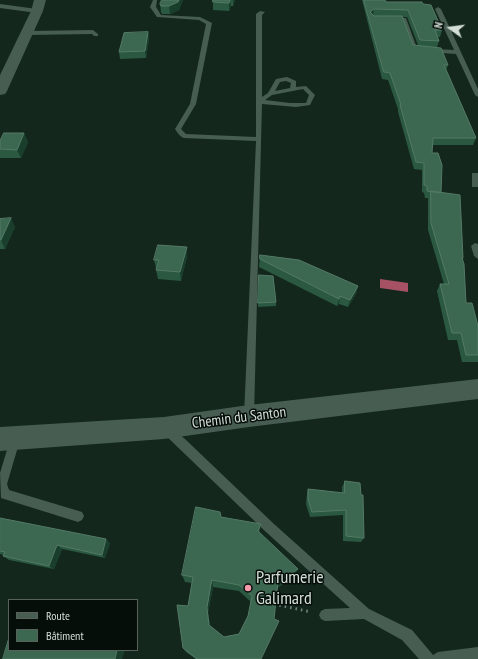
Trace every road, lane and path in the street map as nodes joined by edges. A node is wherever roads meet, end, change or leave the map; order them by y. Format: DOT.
graph roads {
  1 [pos="5,0"];
  2 [pos="155,0"];
  3 [pos="0,1"];
  4 [pos="0,6"];
  5 [pos="38,6"];
  6 [pos="438,9"];
  7 [pos="262,12"];
  8 [pos="388,19"];
  9 [pos="27,33"];
  10 [pos="96,35"];
  11 [pos="458,52"];
  12 [pos="293,88"];
  13 [pos="0,91"];
  14 [pos="270,94"];
  15 [pos="478,95"];
  16 [pos="259,102"];
  17 [pos="259,139"];
  18 [pos="478,175"];
  19 [pos="475,185"];
  20 [pos="475,246"];
  21 [pos="478,256"];
  22 [pos="478,389"];
  23 [pos="249,416"];
  24 [pos="164,428"];
  25 [pos="8,439"];
  26 [pos="78,516"];
  27 [pos="274,604"];
  28 [pos="365,613"];
  29 [pos="325,615"];
  30 [pos="478,653"];
  31 [pos="428,659"];
  32 [pos="438,659"];
  1 -- 3 [label="lane"];
  2 -- 17 [label="lane"];
  4 -- 5 [label="lane"];
  5 -- 9 [label="street"];
  6 -- 11 [label="lane"];
  7 -- 16 [label="lane"];
  8 -- 11 [label="lane"];
  9 -- 10 [label="lane"];
  9 -- 13 [label="street"];
  11 -- 15 [label="lane"];
  12 -- 14 [label="lane"];
  12 -- 14 [label="lane"];
  12 -- 16 [label="lane"];
  14 -- 16 [label="lane"];
  16 -- 17 [label="lane"];
  17 -- 23 [label="lane"];
  18 -- 19 [label="lane"];
  20 -- 21 [label="lane"];
  22 -- 23 [label="street, Chemin du Santon"];
  23 -- 24 [label="street, Chemin du Santon"];
  24 -- 25 [label="street, Chemin du Santon"];
  24 -- 28 [label="lane"];
  25 -- 26 [label="lane"];
  27 -- 29 [label="path"];
  28 -- 29 [label="lane"];
  28 -- 31 [label="lane"];
  30 -- 32 [label="lane"];
}
